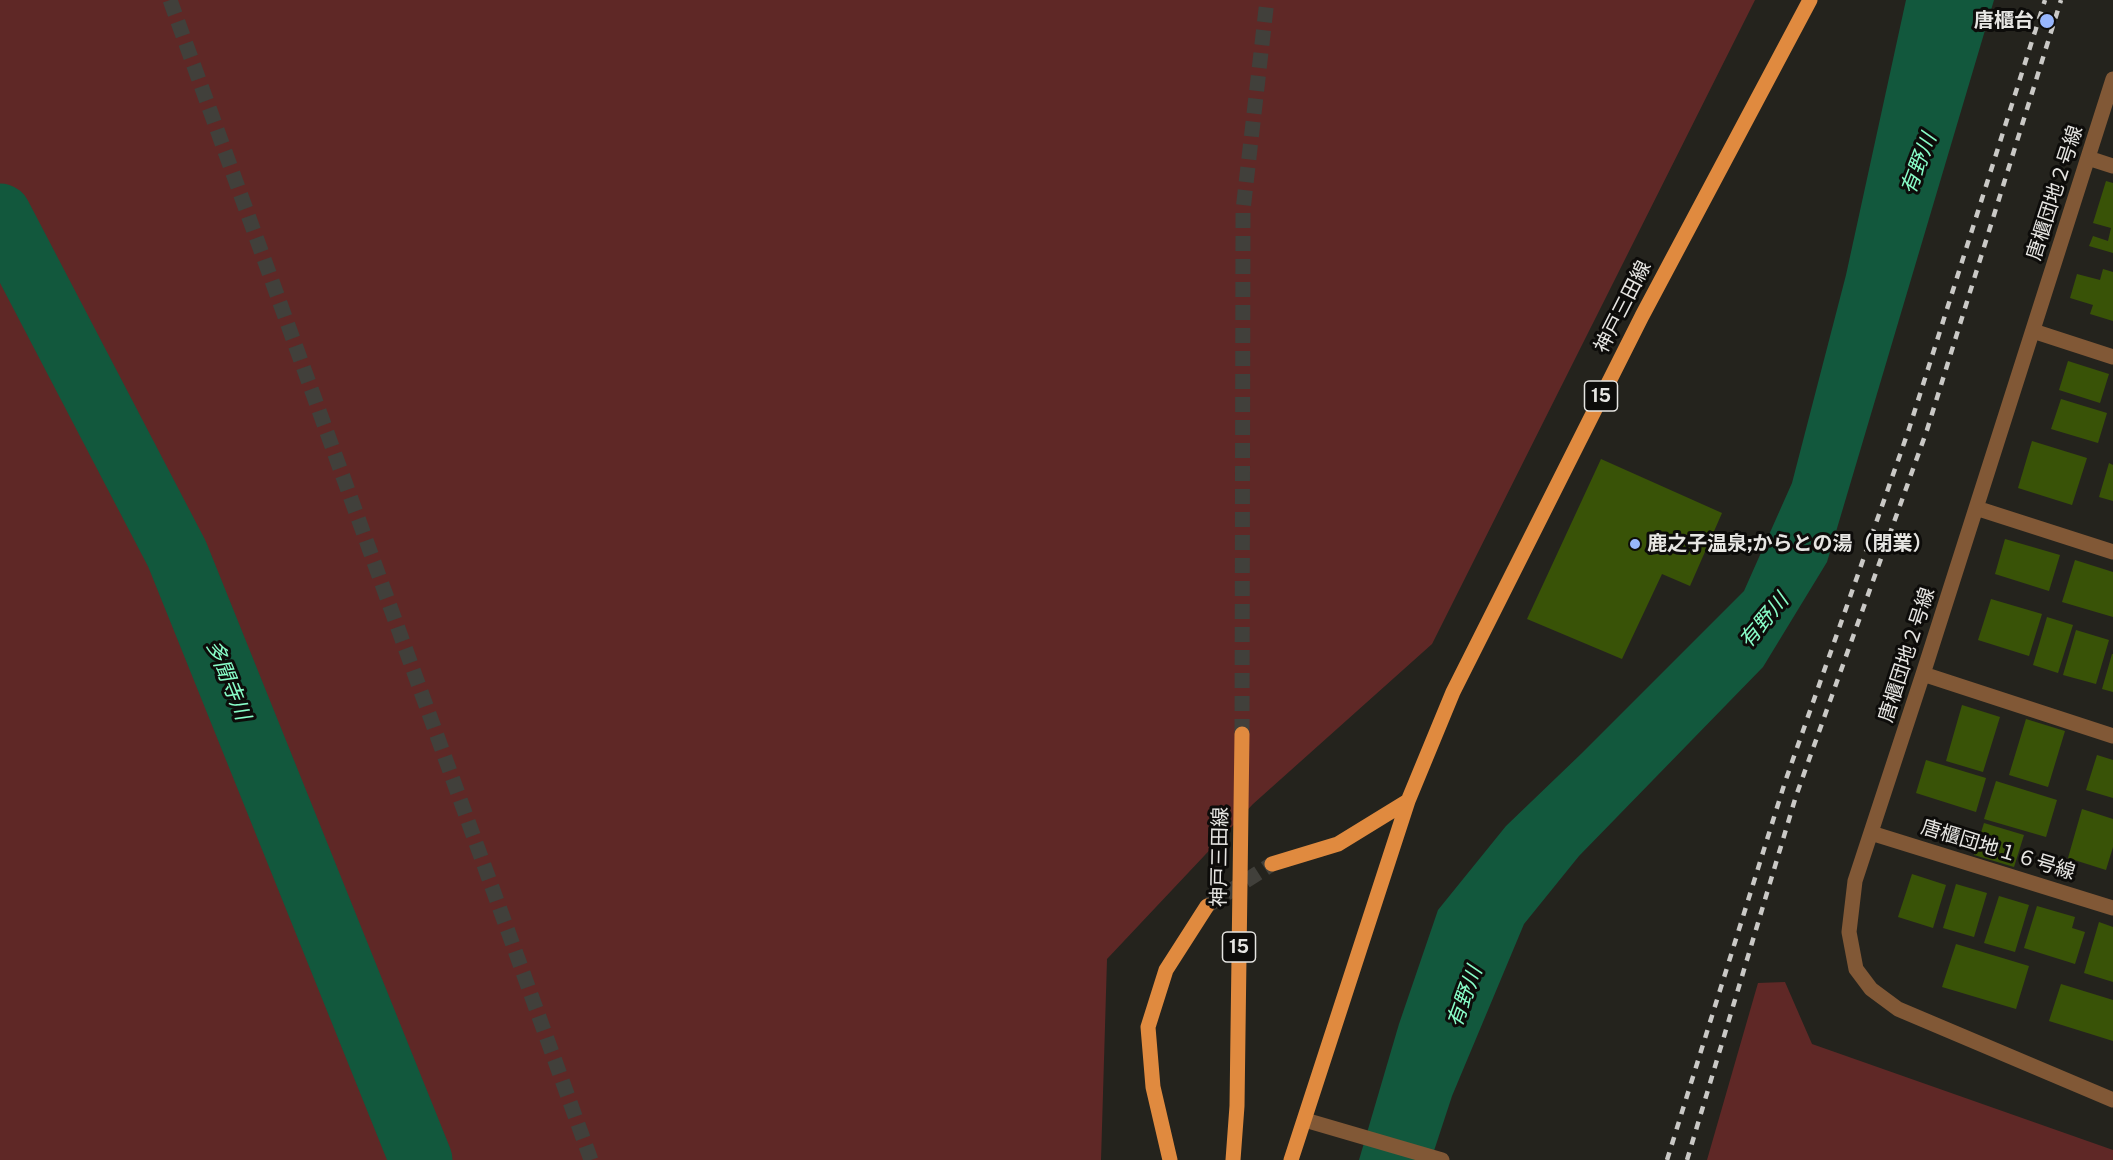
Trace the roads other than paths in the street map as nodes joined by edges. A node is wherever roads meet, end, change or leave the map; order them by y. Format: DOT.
graph roads {
  1 [pos="1810,0"];
  2 [pos="2113,79"];
  3 [pos="2088,158"];
  4 [pos="2113,166"];
  5 [pos="2033,331"];
  6 [pos="2113,357"];
  7 [pos="1976,508"];
  8 [pos="2113,552"];
  9 [pos="1923,674"];
  10 [pos="1242,734"];
  11 [pos="2113,736"];
  12 [pos="1408,801"];
  13 [pos="1871,833"];
  14 [pos="1272,864"];
  15 [pos="1207,906"];
  16 [pos="2113,908"];
  17 [pos="2113,1100"];
  18 [pos="1305,1120"];
  19 [pos="1170,1160"];
  20 [pos="1233,1160"];
  21 [pos="1291,1160"];
  22 [pos="1442,1160"];
  1 -- 12 [label="main road, 神戸三田線 / 15"];
  2 -- 3 [label="street, 唐櫃団地２号線"];
  3 -- 4 [label="street"];
  3 -- 5 [label="street, 唐櫃団地２号線"];
  5 -- 6 [label="street"];
  5 -- 7 [label="street, 唐櫃団地２号線"];
  7 -- 8 [label="street"];
  7 -- 9 [label="street, 唐櫃団地２号線"];
  9 -- 11 [label="street"];
  9 -- 13 [label="street, 唐櫃団地２号線"];
  10 -- 20 [label="main road, 神戸三田線 / 15"];
  12 -- 14 [label="main road"];
  12 -- 18 [label="main road, 神戸三田線 / 15"];
  13 -- 16 [label="street, 唐櫃団地１６号線"];
  13 -- 17 [label="street, 唐櫃団地２号線"];
  15 -- 19 [label="main road, 神戸三田線 / 15"];
  18 -- 21 [label="main road, 神戸三田線 / 15"];
  18 -- 22 [label="street"];
}
